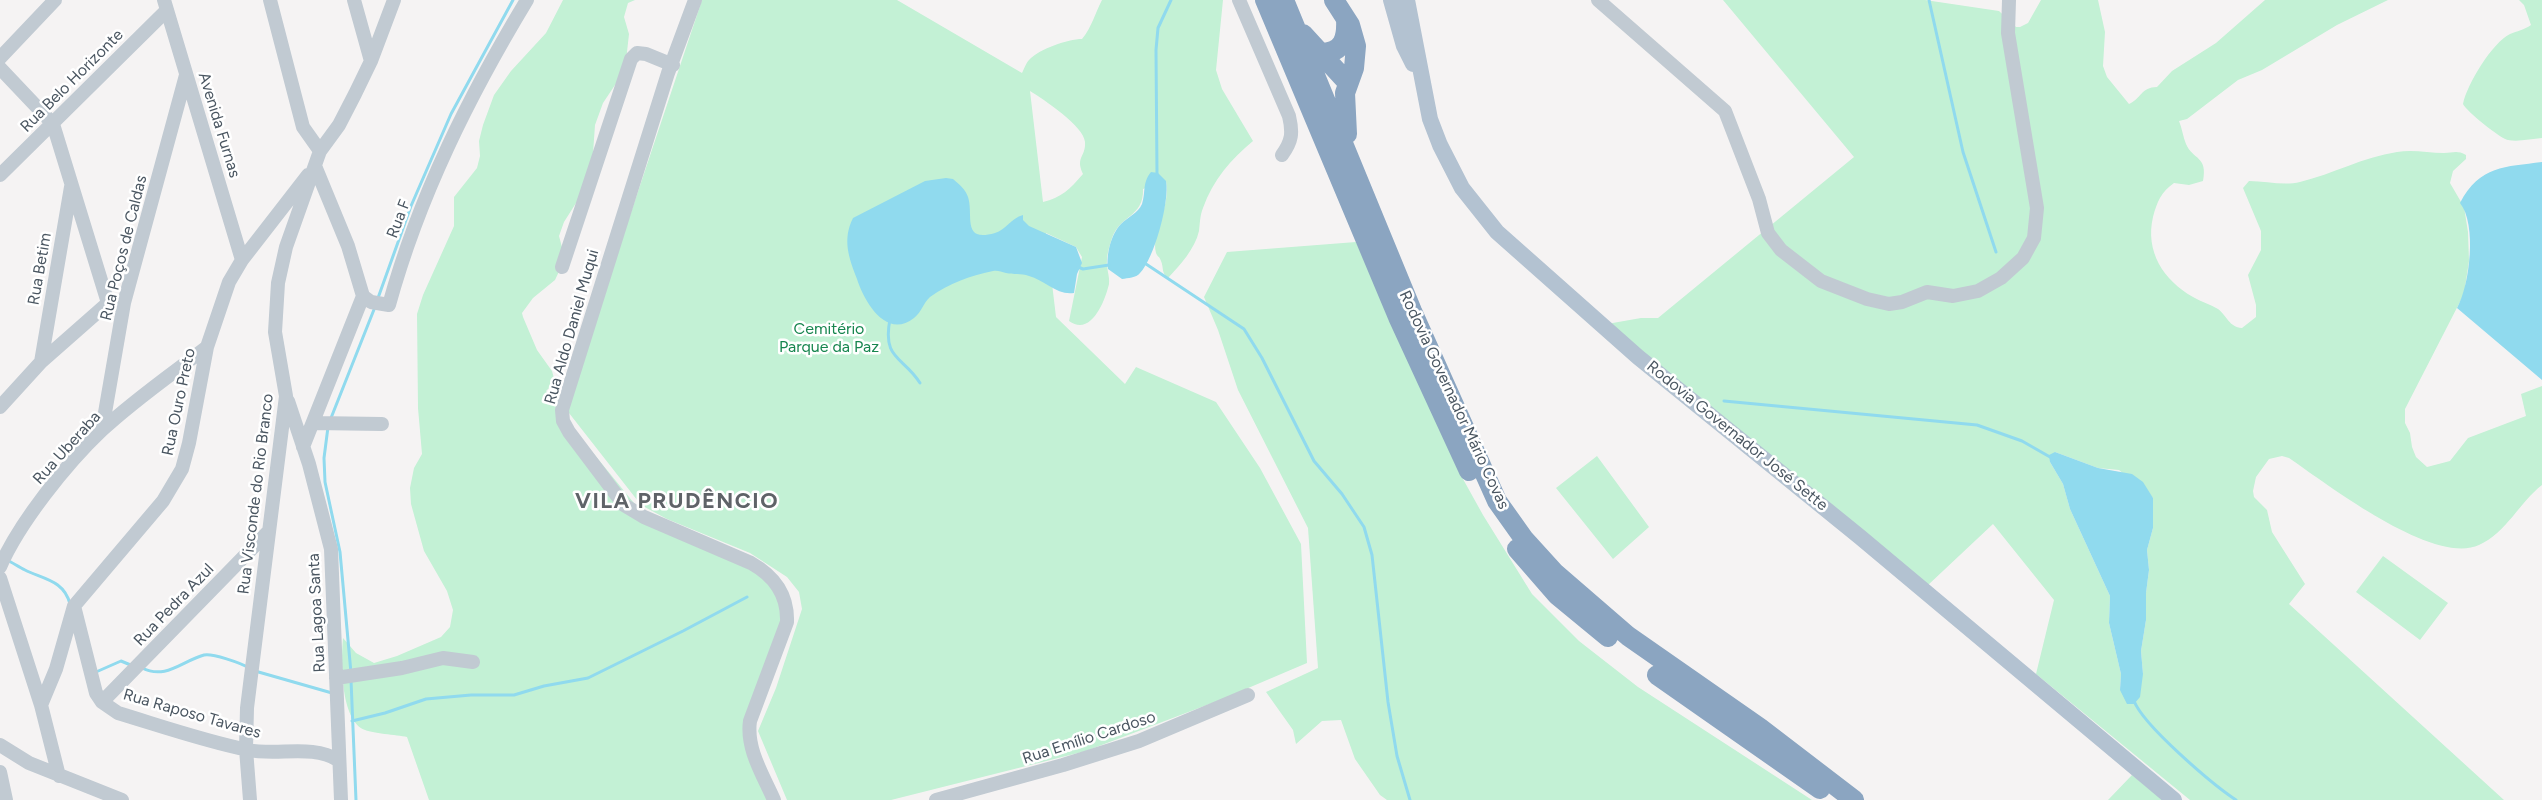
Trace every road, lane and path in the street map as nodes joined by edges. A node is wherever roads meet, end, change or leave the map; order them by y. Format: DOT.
graph roads {
  1 [pos="55,0"];
  2 [pos="270,0"];
  3 [pos="354,0"];
  4 [pos="394,0"];
  5 [pos="527,0"];
  6 [pos="695,0"];
  7 [pos="1239,0"];
  8 [pos="1266,0"];
  9 [pos="1284,0"];
  10 [pos="1334,0"];
  11 [pos="1391,0"];
  12 [pos="1409,0"];
  13 [pos="1598,0"];
  14 [pos="2009,0"];
  15 [pos="165,6"];
  16 [pos="1346,19"];
  17 [pos="1295,26"];
  18 [pos="1321,53"];
  19 [pos="0,58"];
  20 [pos="371,61"];
  21 [pos="673,65"];
  22 [pos="0,68"];
  23 [pos="186,75"];
  24 [pos="1422,80"];
  25 [pos="1346,88"];
  26 [pos="1329,106"];
  27 [pos="53,124"];
  28 [pos="320,150"];
  29 [pos="1282,155"];
  30 [pos="1351,161"];
  31 [pos="315,166"];
  32 [pos="0,175"];
  33 [pos="72,182"];
  34 [pos="242,260"];
  35 [pos="562,267"];
  36 [pos="363,296"];
  37 [pos="108,303"];
  38 [pos="124,303"];
  39 [pos="207,346"];
  40 [pos="41,362"];
  41 [pos="286,396"];
  42 [pos="0,407"];
  43 [pos="314,423"];
  44 [pos="382,424"];
  45 [pos="102,430"];
  46 [pos="303,447"];
  47 [pos="268,531"];
  48 [pos="0,567"];
  49 [pos="0,578"];
  50 [pos="74,606"];
  51 [pos="472,662"];
  52 [pos="336,678"];
  53 [pos="1248,695"];
  54 [pos="102,702"];
  55 [pos="41,705"];
  56 [pos="0,745"];
  57 [pos="246,749"];
  58 [pos="338,760"];
  59 [pos="0,772"];
  60 [pos="59,776"];
  61 [pos="6,800"];
  62 [pos="122,800"];
  63 [pos="250,800"];
  64 [pos="341,800"];
  65 [pos="774,800"];
  66 [pos="936,800"];
  67 [pos="1833,800"];
  68 [pos="1854,800"];
  69 [pos="2174,800"];
  1 -- 19 [label="street"];
  2 -- 28 [label="street"];
  3 -- 20 [label="street"];
  4 -- 20 [label="street, Rua Visconde do Rio Branco"];
  5 -- 36 [label="street, Rua F"];
  6 -- 21 [label="street, Rua Aldo Daniel Muqui"];
  7 -- 29 [label="street"];
  8 -- 26 [label="highway"];
  8 -- 67 [label="highway, Rodovia Governador Mário Covas"];
  9 -- 17 [label="highway, Rodovia Governador Mário Covas"];
  10 -- 16 [label="highway"];
  11 -- 24 [label="main road"];
  12 -- 24 [label="main road, Rodovia Governador José Sette"];
  13 -- 14 [label="street"];
  15 -- 23 [label="street, Avenida Furnas"];
  15 -- 27 [label="street, Rua Belo Horizonte"];
  16 -- 18 [label="highway"];
  16 -- 25 [label="highway"];
  17 -- 18 [label="highway"];
  17 -- 26 [label="highway, Rodovia Governador Mário Covas"];
  18 -- 25 [label="highway"];
  20 -- 28 [label="street, Rua Visconde do Rio Branco"];
  21 -- 35 [label="street"];
  21 -- 65 [label="street, Rua Aldo Daniel Muqui"];
  22 -- 27 [label="street"];
  23 -- 34 [label="street, Avenida Furnas"];
  23 -- 38 [label="street, Rua Poços de Caldas"];
  24 -- 69 [label="main road, Rodovia Governador José Sette"];
  25 -- 26 [label="highway"];
  25 -- 30 [label="highway"];
  26 -- 30 [label="highway, Rodovia Governador Mário Covas"];
  27 -- 32 [label="street, Rua Belo Horizonte"];
  27 -- 33 [label="street"];
  28 -- 31 [label="street, Rua Visconde do Rio Branco"];
  30 -- 68 [label="highway, Rodovia Governador Mário Covas"];
  31 -- 34 [label="street, Rua Ouro Preto"];
  31 -- 36 [label="street"];
  31 -- 41 [label="street, Rua Visconde do Rio Branco"];
  33 -- 37 [label="street"];
  33 -- 40 [label="street, Rua Betim"];
  34 -- 39 [label="street, Rua Ouro Preto"];
  36 -- 43 [label="street"];
  37 -- 38 [label="street"];
  37 -- 40 [label="street"];
  38 -- 45 [label="street, Rua Poços de Caldas"];
  39 -- 45 [label="street, Rua Uberaba"];
  39 -- 50 [label="street, Rua Ouro Preto"];
  40 -- 42 [label="street"];
  41 -- 46 [label="street, Rua Lagoa Santa"];
  41 -- 47 [label="street, Rua Visconde do Rio Branco"];
  43 -- 44 [label="street"];
  43 -- 46 [label="street"];
  45 -- 48 [label="street, Rua Uberaba"];
  46 -- 52 [label="street, Rua Lagoa Santa"];
  47 -- 54 [label="street, Rua Pedra Azul"];
  47 -- 57 [label="street, Rua Visconde do Rio Branco"];
  49 -- 55 [label="street"];
  50 -- 54 [label="street, Rua Raposo Tavares"];
  50 -- 55 [label="street, Rua Ouro Preto"];
  51 -- 52 [label="street"];
  52 -- 58 [label="street, Rua Lagoa Santa"];
  53 -- 66 [label="street, Rua Emílio Cardoso"];
  54 -- 57 [label="street, Rua Raposo Tavares"];
  55 -- 60 [label="street"];
  56 -- 60 [label="street"];
  57 -- 58 [label="street, Rua Raposo Tavares"];
  57 -- 63 [label="street, Rua Visconde do Rio Branco"];
  58 -- 64 [label="street, Rua Lagoa Santa"];
  59 -- 61 [label="street"];
  60 -- 62 [label="street"];
}
